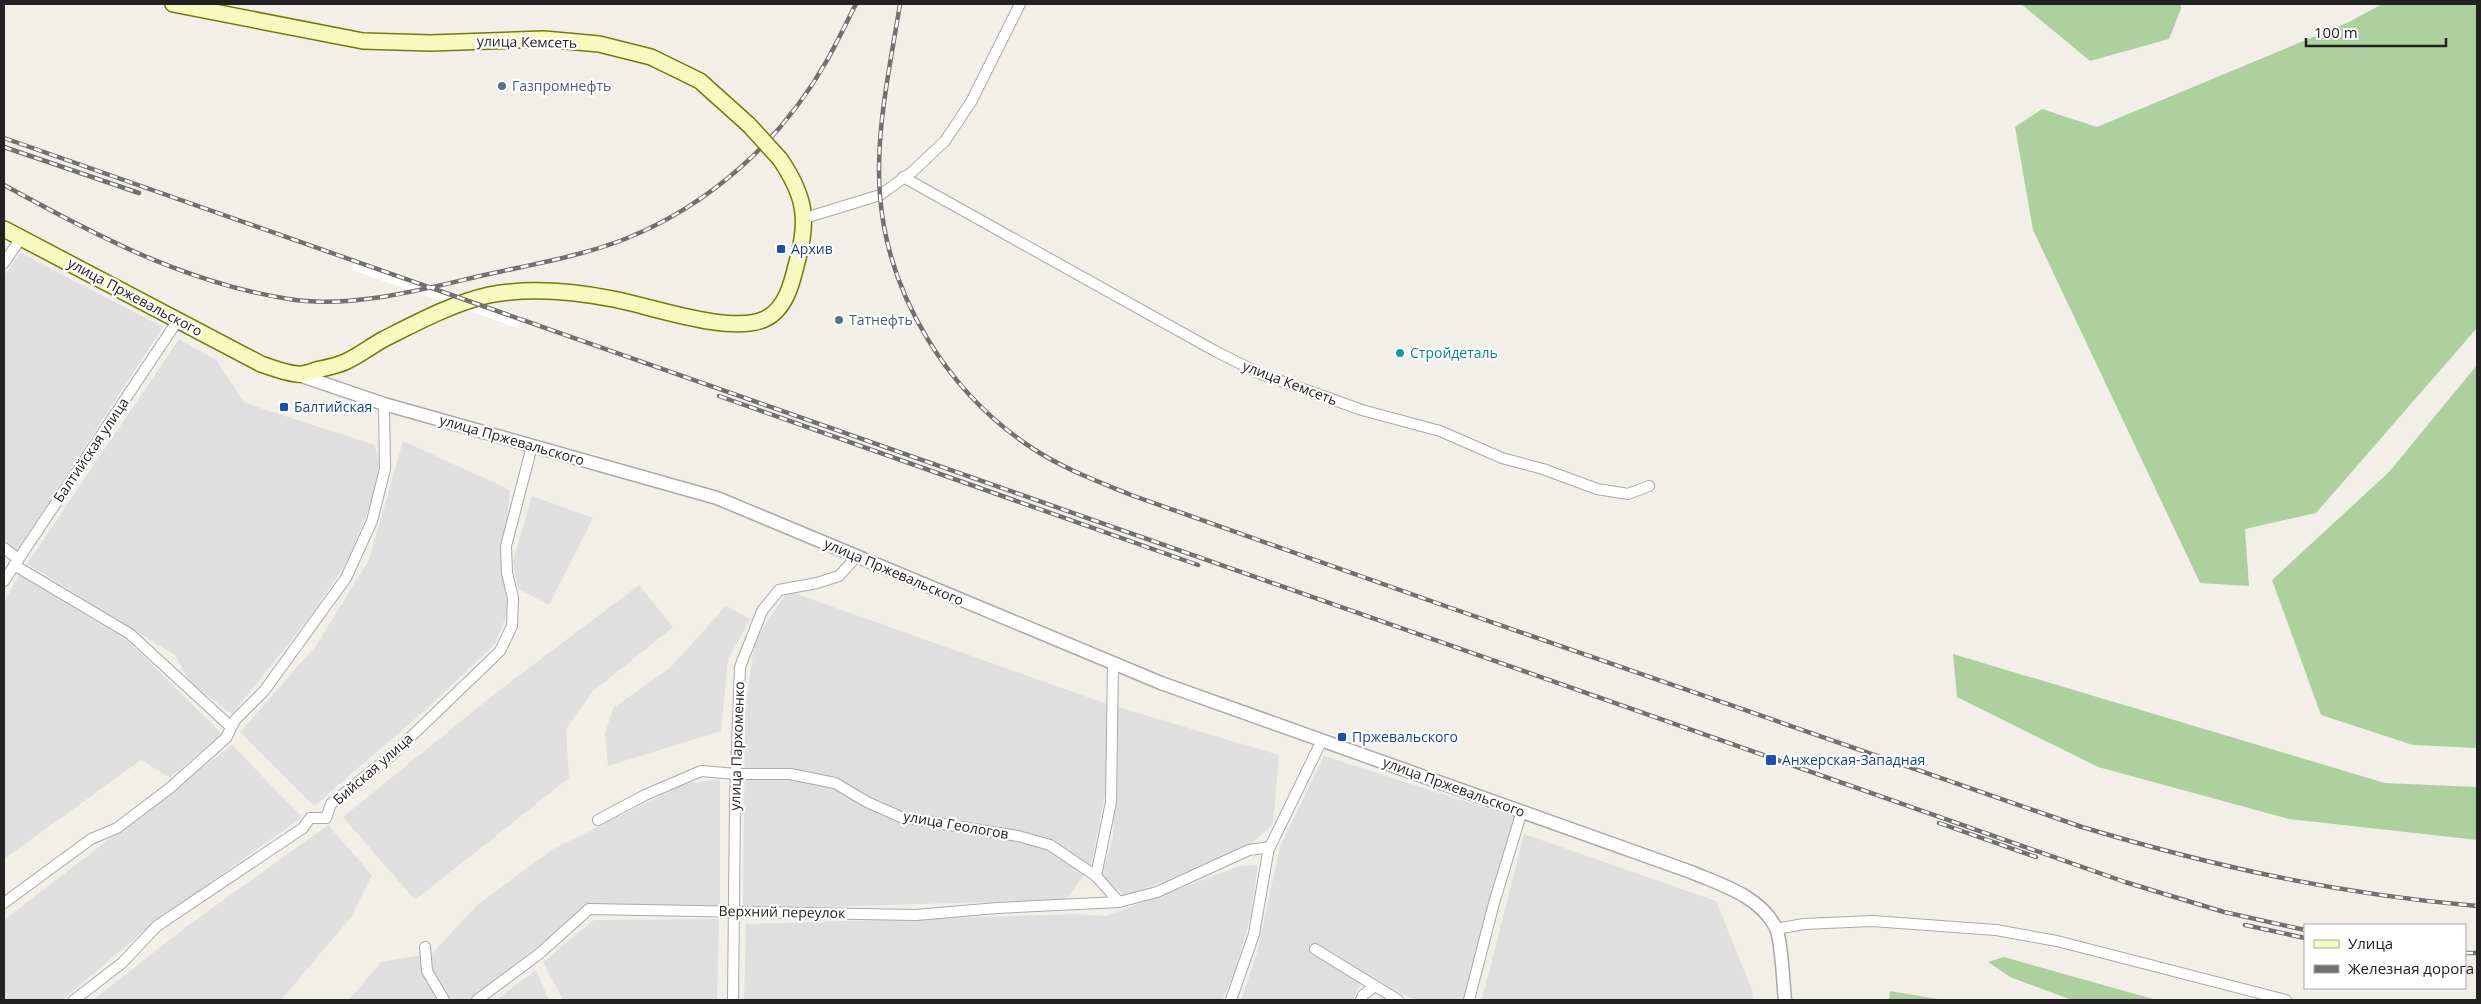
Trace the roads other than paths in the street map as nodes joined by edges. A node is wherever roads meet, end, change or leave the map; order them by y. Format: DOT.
graph roads {
  1 [pos="173,4"];
  2 [pos="1020,4"];
  3 [pos="908,175"];
  4 [pos="805,218"];
  5 [pos="4,229"];
  6 [pos="21,238"];
  7 [pos="4,263"];
  8 [pos="178,320"];
  9 [pos="300,375"];
  10 [pos="384,404"];
  11 [pos="532,446"];
  12 [pos="1649,486"];
  13 [pos="4,548"];
  14 [pos="857,556"];
  15 [pos="16,562"];
  16 [pos="4,581"];
  17 [pos="1113,663"];
  18 [pos="231,727"];
  19 [pos="1322,740"];
  20 [pos="736,774"];
  21 [pos="1522,811"];
  22 [pos="598,820"];
  23 [pos="1270,847"];
  24 [pos="1096,876"];
  25 [pos="1119,902"];
  26 [pos="4,903"];
  27 [pos="734,911"];
  28 [pos="1776,929"];
  29 [pos="424,947"];
  30 [pos="1316,949"];
  31 [pos="1374,987"];
  32 [pos="74,1000"];
  33 [pos="444,1000"];
  34 [pos="477,1000"];
  35 [pos="733,1000"];
  36 [pos="1231,1000"];
  37 [pos="1361,1000"];
  38 [pos="1398,1000"];
  39 [pos="1469,1000"];
  40 [pos="1785,1000"];
  41 [pos="2286,1000"];
  1 -- 4 [label="main road, улица Кемсеть, bridge"];
  2 -- 3 [label="street"];
  3 -- 4 [label="street"];
  3 -- 12 [label="street, улица Кемсеть"];
  4 -- 9 [label="main road, улица Кемсеть"];
  5 -- 6 [label="main road, улица Пржевальского"];
  6 -- 7 [label="street"];
  6 -- 8 [label="main road, улица Пржевальского"];
  8 -- 9 [label="main road, улица Пржевальского"];
  8 -- 15 [label="street, Балтийская улица"];
  9 -- 10 [label="street, улица Пржевальского"];
  10 -- 11 [label="street, улица Пржевальского"];
  10 -- 18 [label="street"];
  11 -- 14 [label="street, улица Пржевальского"];
  11 -- 32 [label="street, Бийская улица"];
  13 -- 15 [label="street"];
  14 -- 17 [label="street, улица Пржевальского"];
  14 -- 20 [label="street, улица Пархоменко"];
  15 -- 16 [label="street, Балтийская улица"];
  15 -- 18 [label="street"];
  17 -- 19 [label="street, улица Пржевальского"];
  17 -- 24 [label="street"];
  18 -- 26 [label="street"];
  19 -- 21 [label="street, улица Пржевальского"];
  19 -- 23 [label="street"];
  20 -- 22 [label="street, улица Геологов"];
  20 -- 24 [label="street, улица Геологов"];
  20 -- 27 [label="street, улица Пархоменко"];
  21 -- 28 [label="street, улица Пржевальского"];
  21 -- 39 [label="street"];
  23 -- 25 [label="street"];
  23 -- 36 [label="street"];
  24 -- 25 [label="street, улица Геологов"];
  25 -- 27 [label="street, Верхний переулок"];
  27 -- 34 [label="street, Верхний переулок"];
  27 -- 35 [label="street, улица Пархоменко"];
  28 -- 40 [label="street"];
  28 -- 41 [label="street"];
  29 -- 33 [label="street"];
  30 -- 31 [label="street"];
  31 -- 37 [label="street"];
  31 -- 38 [label="street"];
}
